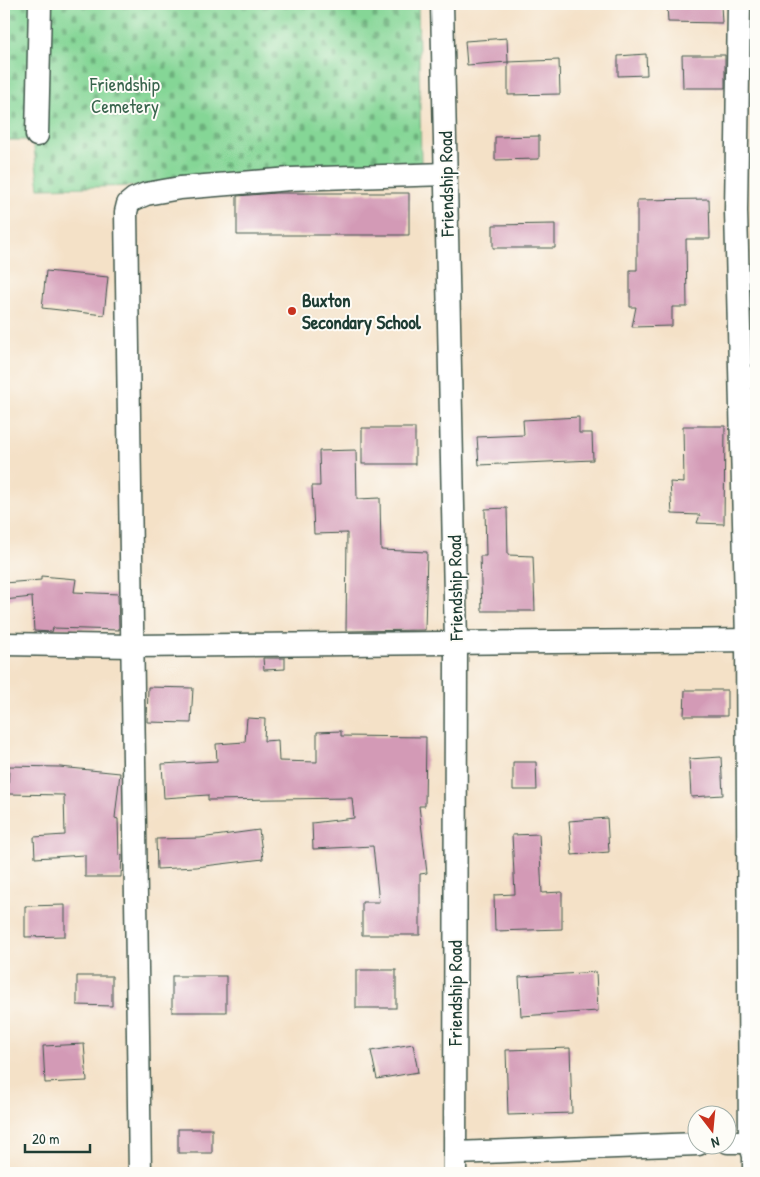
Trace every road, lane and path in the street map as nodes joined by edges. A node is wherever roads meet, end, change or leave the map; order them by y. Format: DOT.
graph roads {
  1 [pos="40,4"];
  2 [pos="442,4"];
  3 [pos="739,4"];
  4 [pos="37,135"];
  5 [pos="446,174"];
  6 [pos="752,640"];
  7 [pos="456,643"];
  8 [pos="4,644"];
  9 [pos="133,646"];
  10 [pos="738,1142"];
  11 [pos="750,1142"];
  12 [pos="688,1145"];
  13 [pos="455,1163"];
  14 [pos="140,1173"];
  15 [pos="754,1173"];
  1 -- 4 [label="street"];
  2 -- 5 [label="street, Friendship Road"];
  3 -- 6 [label="street"];
  5 -- 7 [label="street, Friendship Road"];
  5 -- 9 [label="street"];
  6 -- 7 [label="street"];
  6 -- 11 [label="street"];
  7 -- 9 [label="street"];
  7 -- 13 [label="street, Friendship Road"];
  8 -- 9 [label="street"];
  9 -- 14 [label="street"];
  10 -- 11 [label="street"];
  11 -- 15 [label="street"];
  12 -- 13 [label="street"];
}
